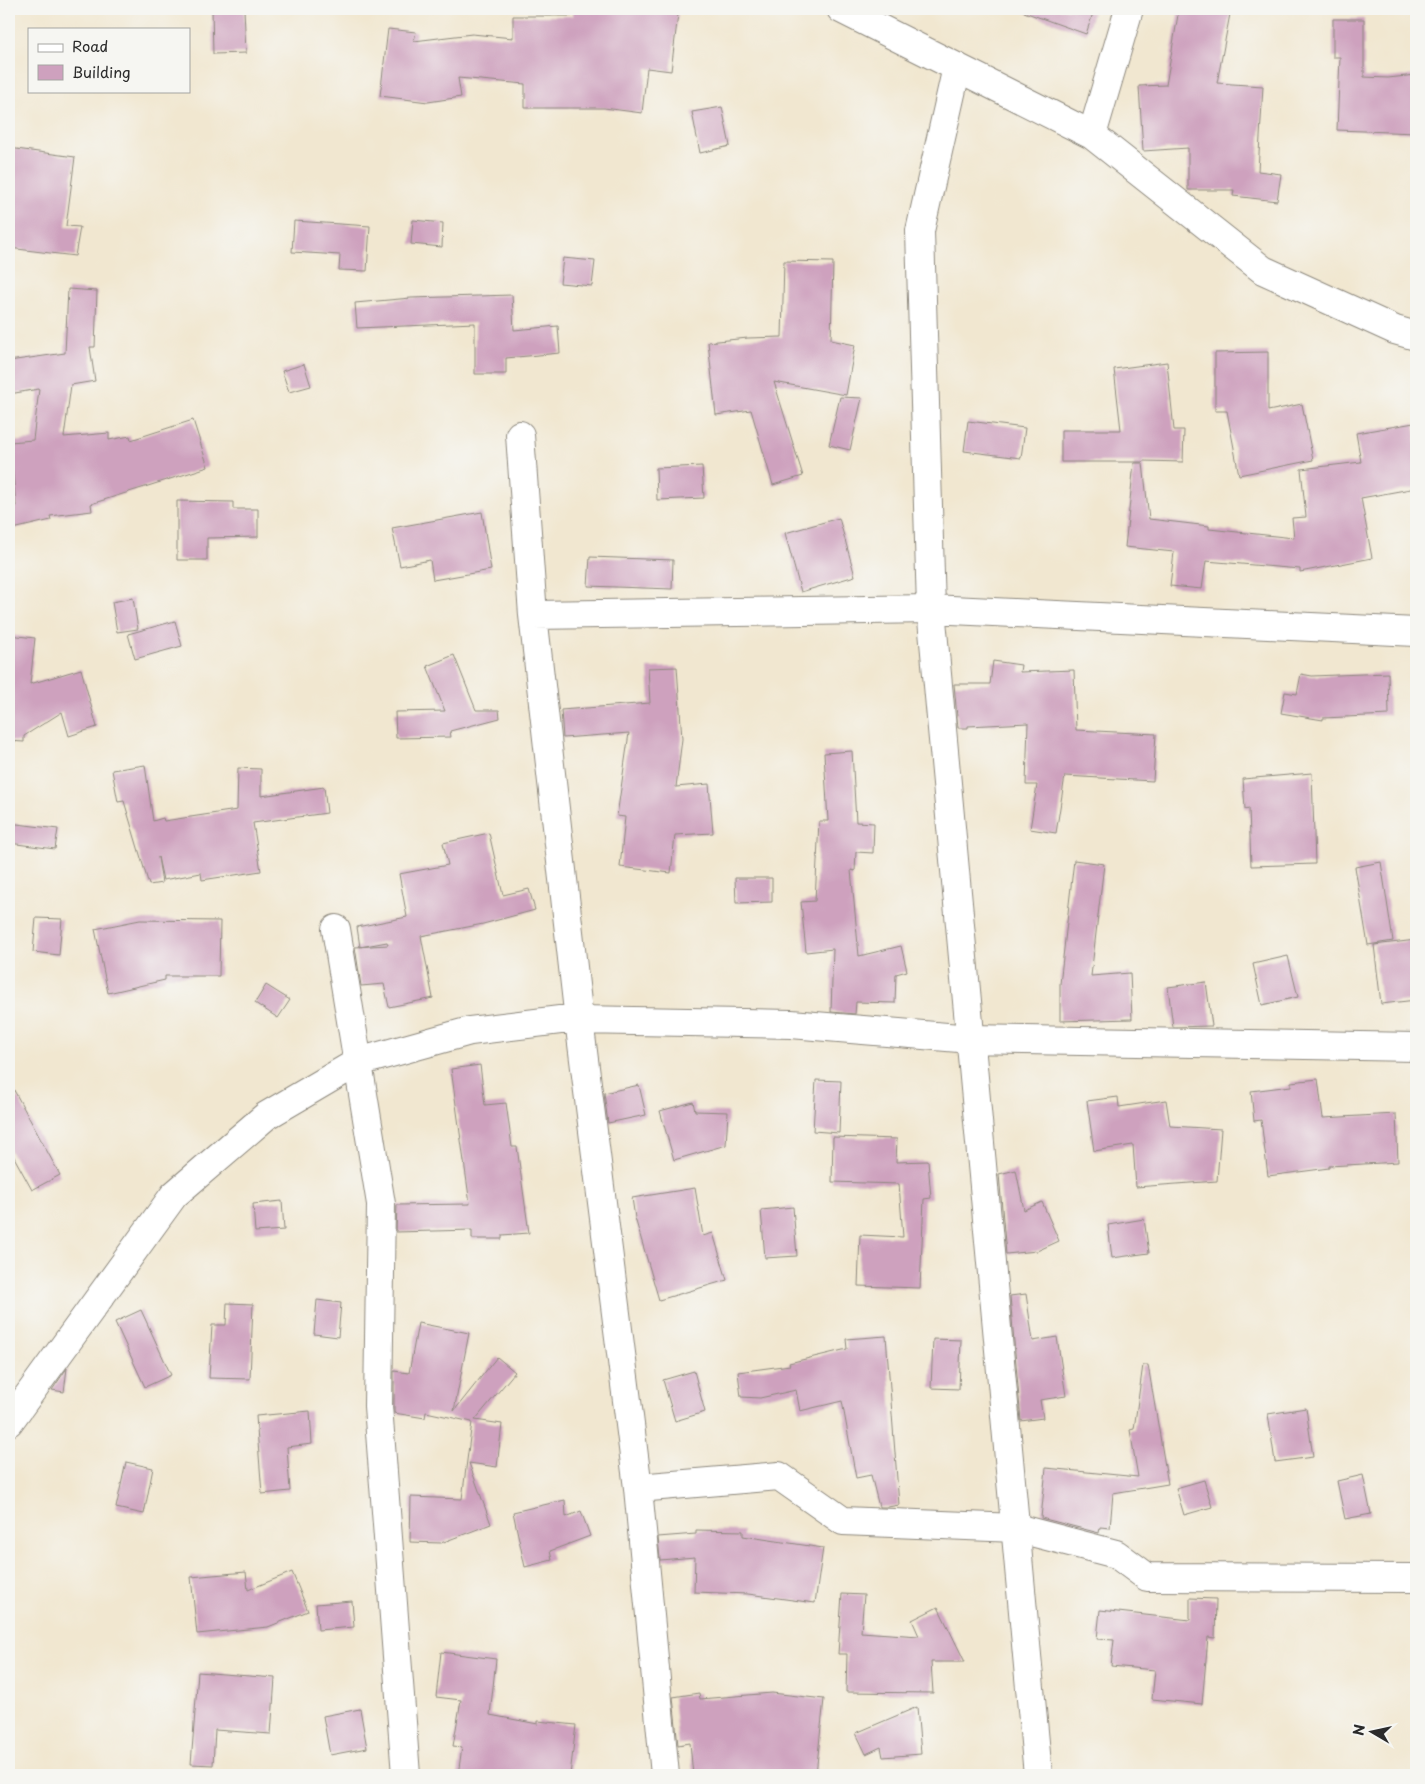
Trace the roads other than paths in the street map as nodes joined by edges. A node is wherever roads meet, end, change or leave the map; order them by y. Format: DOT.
graph roads {
  1 [pos="841,9"];
  2 [pos="1129,9"];
  3 [pos="957,67"];
  4 [pos="1092,135"];
  5 [pos="1416,336"];
  6 [pos="520,435"];
  7 [pos="931,609"];
  8 [pos="534,615"];
  9 [pos="1416,632"];
  10 [pos="336,929"];
  11 [pos="580,1020"];
  12 [pos="971,1039"];
  13 [pos="1416,1047"];
  14 [pos="358,1062"];
  15 [pos="9,1422"];
  16 [pos="638,1488"];
  17 [pos="1016,1528"];
  18 [pos="1416,1578"];
  19 [pos="406,1775"];
  20 [pos="665,1775"];
  21 [pos="1038,1775"];
  1 -- 3 [label="street"];
  2 -- 4 [label="street"];
  3 -- 4 [label="street"];
  3 -- 7 [label="street"];
  4 -- 5 [label="street"];
  6 -- 8 [label="street"];
  7 -- 8 [label="street"];
  7 -- 9 [label="street"];
  7 -- 12 [label="street"];
  8 -- 11 [label="street"];
  10 -- 14 [label="street"];
  11 -- 12 [label="street"];
  11 -- 14 [label="street"];
  11 -- 16 [label="street"];
  12 -- 13 [label="street"];
  12 -- 17 [label="street"];
  14 -- 15 [label="street"];
  14 -- 19 [label="street"];
  16 -- 17 [label="street"];
  16 -- 20 [label="street"];
  17 -- 18 [label="street"];
  17 -- 21 [label="street"];
}
